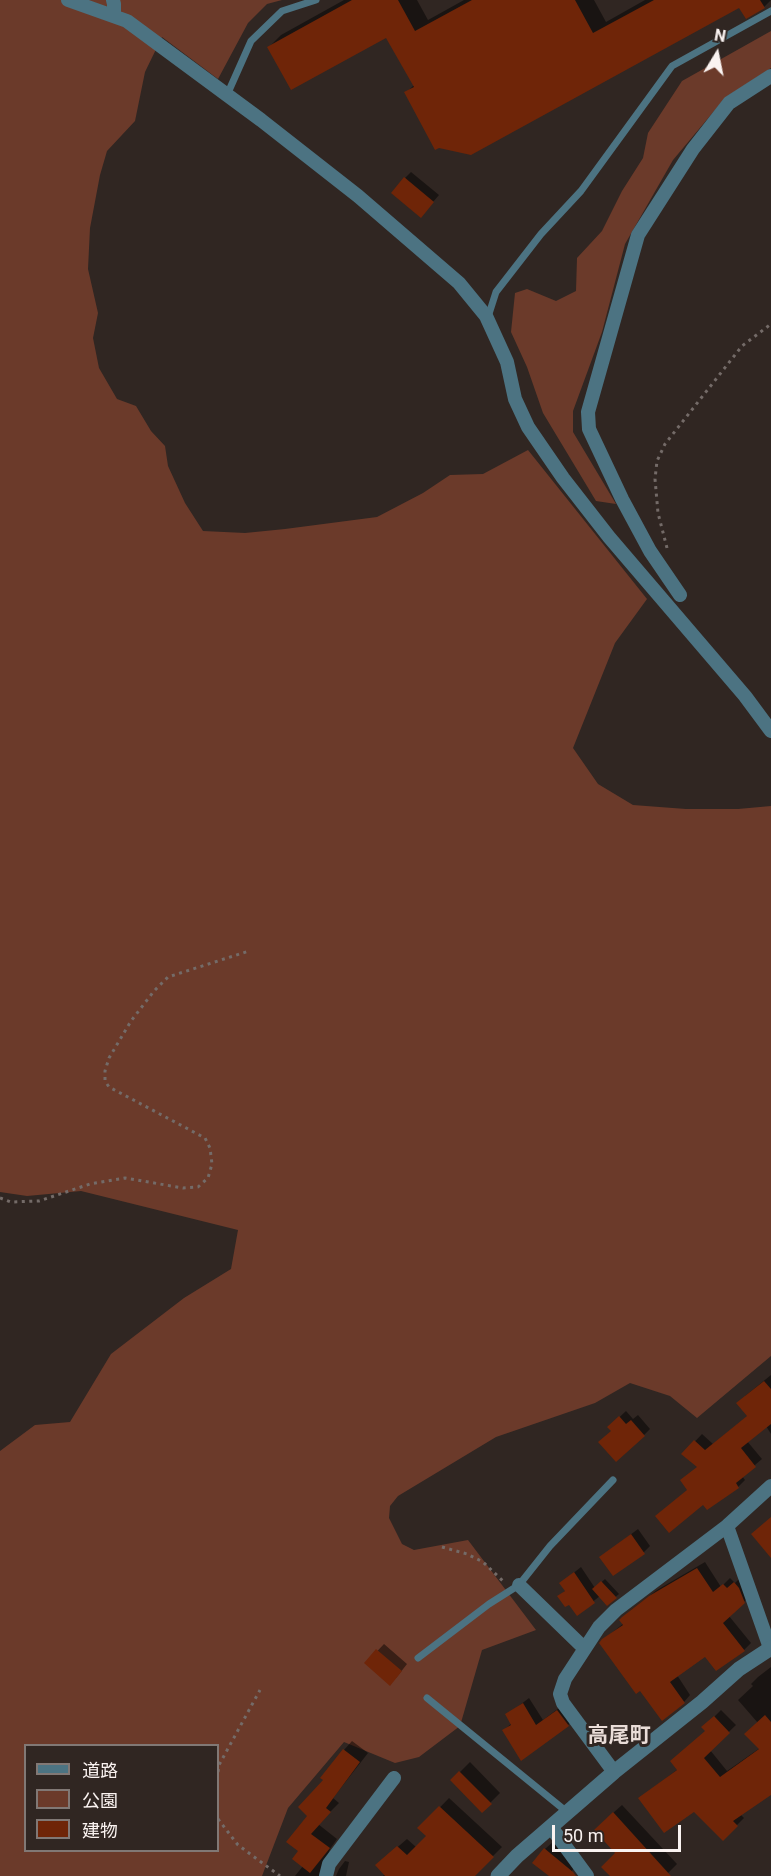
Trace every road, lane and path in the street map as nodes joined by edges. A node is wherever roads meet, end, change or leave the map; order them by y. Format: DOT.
graph roads {
  1 [pos="68,0"];
  2 [pos="112,0"];
  3 [pos="316,0"];
  4 [pos="771,11"];
  5 [pos="114,16"];
  6 [pos="771,76"];
  7 [pos="227,95"];
  8 [pos="488,319"];
  9 [pos="771,324"];
  10 [pos="669,554"];
  11 [pos="680,595"];
  12 [pos="771,731"];
  13 [pos="249,951"];
  14 [pos="0,1198"];
  15 [pos="613,1480"];
  16 [pos="771,1486"];
  17 [pos="727,1526"];
  18 [pos="442,1547"];
  19 [pos="515,1588"];
  20 [pos="584,1648"];
  21 [pos="771,1648"];
  22 [pos="418,1658"];
  23 [pos="260,1690"];
  24 [pos="427,1698"];
  25 [pos="219,1765"];
  26 [pos="614,1772"];
  27 [pos="394,1778"];
  28 [pos="567,1812"];
  29 [pos="219,1820"];
  30 [pos="551,1827"];
  31 [pos="279,1876"];
  32 [pos="326,1876"];
  33 [pos="498,1876"];
  34 [pos="586,1876"];
  1 -- 5 [label="street"];
  2 -- 5 [label="street"];
  3 -- 7 [label="lane"];
  4 -- 8 [label="lane"];
  5 -- 7 [label="street"];
  6 -- 11 [label="street"];
  7 -- 8 [label="street"];
  8 -- 12 [label="street"];
  9 -- 10 [label="path"];
  13 -- 14 [label="path"];
  15 -- 19 [label="lane"];
  16 -- 17 [label="street"];
  17 -- 20 [label="street"];
  17 -- 21 [label="street"];
  18 -- 19 [label="path"];
  19 -- 20 [label="street"];
  19 -- 22 [label="lane"];
  20 -- 26 [label="street"];
  21 -- 26 [label="street"];
  23 -- 25 [label="path"];
  24 -- 28 [label="lane"];
  26 -- 28 [label="street"];
  27 -- 32 [label="street"];
  28 -- 30 [label="street"];
  29 -- 31 [label="path"];
  30 -- 33 [label="street"];
  30 -- 34 [label="street"];
}
